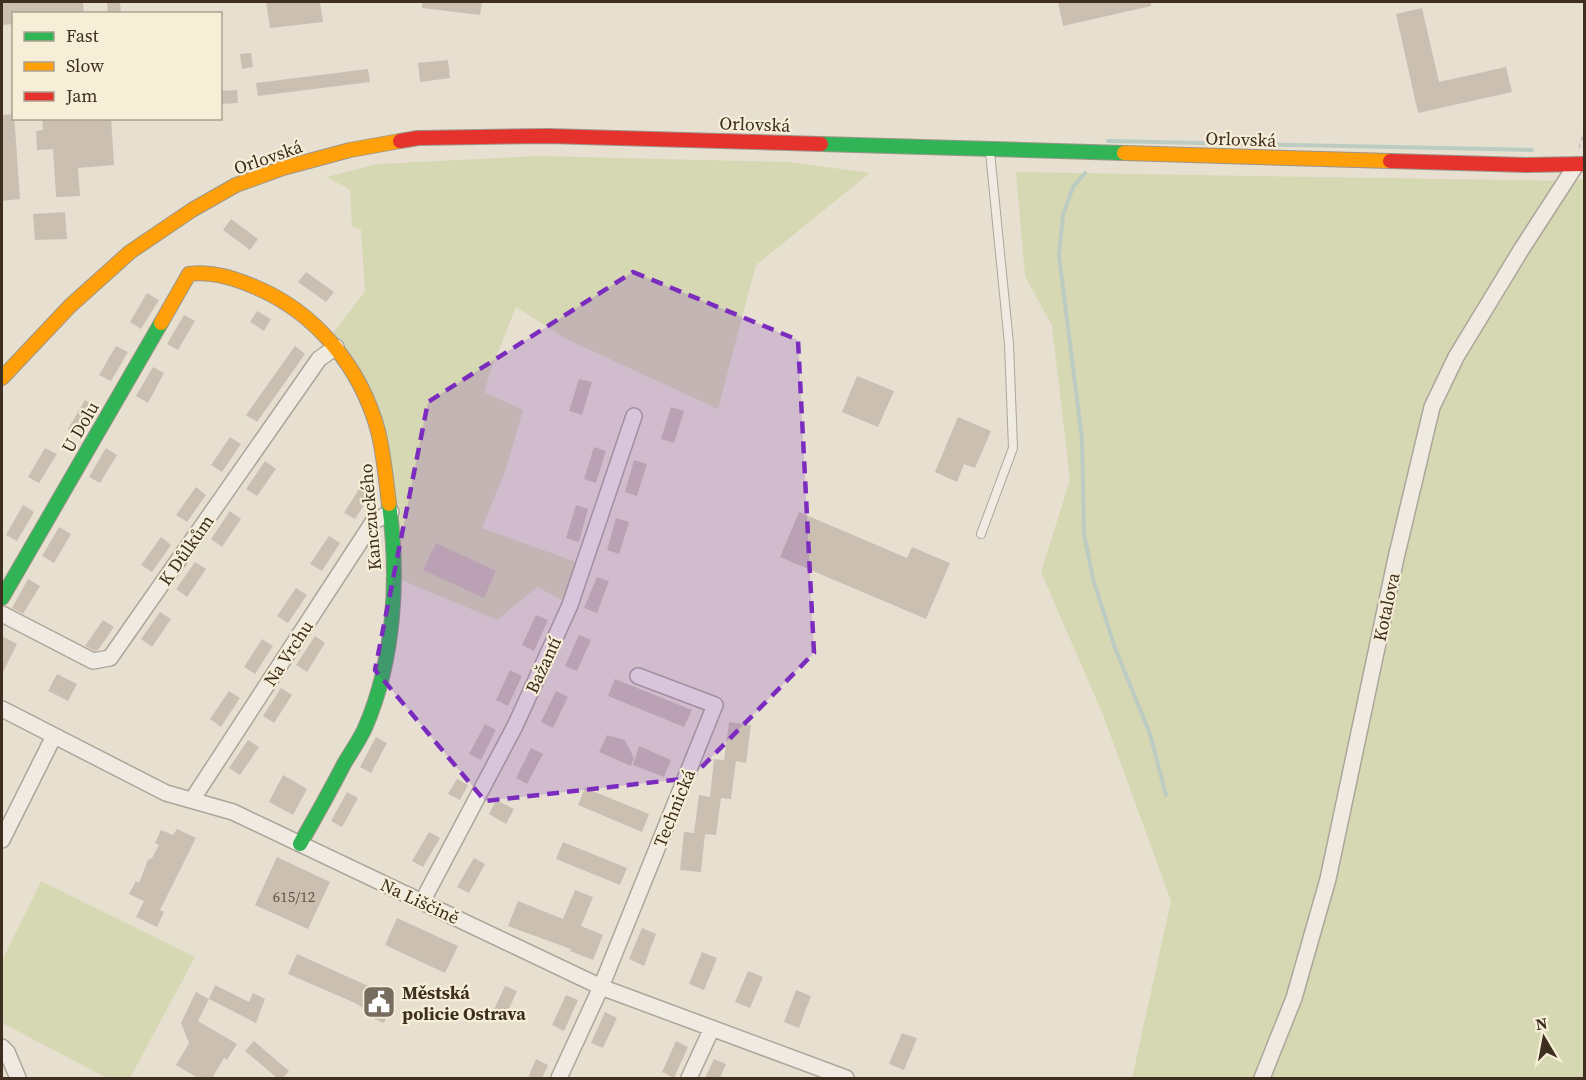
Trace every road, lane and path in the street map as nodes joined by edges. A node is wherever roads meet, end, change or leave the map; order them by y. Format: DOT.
graph roads {
  1 [pos="990,151"];
  2 [pos="1580,165"];
  3 [pos="189,274"];
  4 [pos="336,347"];
  5 [pos="2,378"];
  6 [pos="634,416"];
  7 [pos="391,512"];
  8 [pos="981,534"];
  9 [pos="2,598"];
  10 [pos="2,614"];
  11 [pos="638,676"];
  12 [pos="2,709"];
  13 [pos="54,736"];
  14 [pos="192,800"];
  15 [pos="2,840"];
  16 [pos="300,844"];
  17 [pos="422,902"];
  18 [pos="601,987"];
  19 [pos="712,1028"];
  20 [pos="2,1047"];
  21 [pos="804,1063"];
  22 [pos="18,1078"];
  23 [pos="559,1078"];
  24 [pos="689,1078"];
  25 [pos="799,1078"];
  26 [pos="846,1078"];
  27 [pos="1262,1078"];
  1 -- 2 [label="main road, Orlovská"];
  1 -- 5 [label="main road, Orlovská"];
  1 -- 8 [label="lane"];
  2 -- 27 [label="street, Kotalova"];
  3 -- 4 [label="main road, Kanczuckého"];
  3 -- 9 [label="main road, U Dolu"];
  4 -- 7 [label="main road, Kanczuckého"];
  4 -- 10 [label="street, K Důlkům"];
  6 -- 17 [label="street, Bažantí"];
  7 -- 14 [label="street, Na Vrchu"];
  7 -- 16 [label="main road, Kanczuckého"];
  11 -- 18 [label="street, Technická"];
  12 -- 13 [label="street, Na Liščině"];
  13 -- 14 [label="street, Na Liščině"];
  13 -- 15 [label="street"];
  14 -- 16 [label="street, Na Liščině"];
  16 -- 17 [label="street, Na Liščině"];
  17 -- 18 [label="street, Na Liščině"];
  18 -- 19 [label="street, Na Liščině"];
  18 -- 23 [label="street"];
  19 -- 21 [label="street, Na Liščině"];
  19 -- 24 [label="street"];
  20 -- 22 [label="street"];
  21 -- 25 [label="street"];
  21 -- 26 [label="street, Na Liščině"];
}
